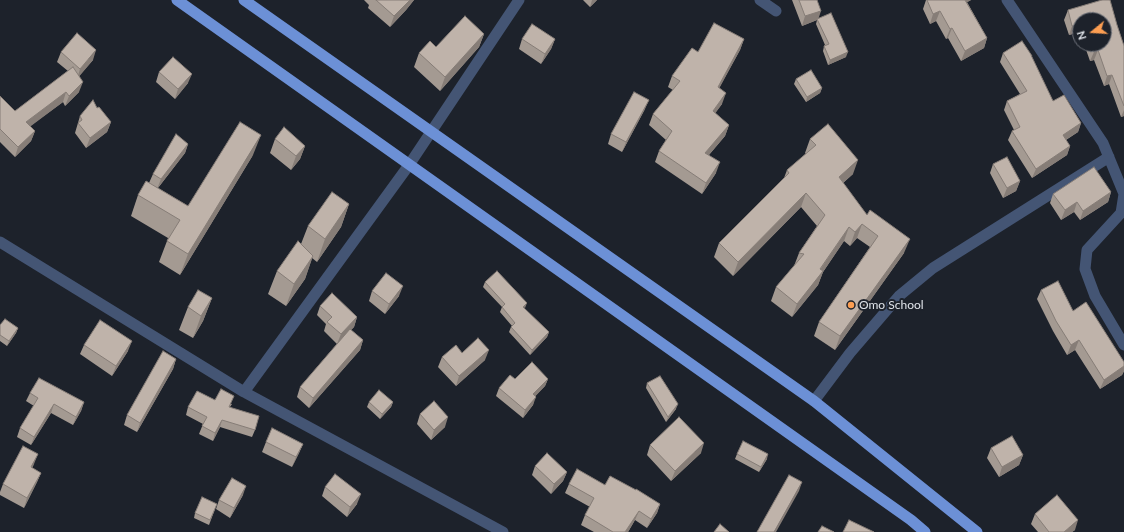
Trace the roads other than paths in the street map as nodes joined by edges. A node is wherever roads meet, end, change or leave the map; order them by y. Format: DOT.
graph roads {
  1 [pos="177,0"];
  2 [pos="244,0"];
  3 [pos="519,0"];
  4 [pos="760,0"];
  5 [pos="1008,0"];
  6 [pos="776,11"];
  7 [pos="432,132"];
  8 [pos="1109,157"];
  9 [pos="409,165"];
  10 [pos="0,242"];
  11 [pos="1124,345"];
  12 [pos="244,392"];
  13 [pos="814,401"];
  14 [pos="503,532"];
  15 [pos="925,532"];
  16 [pos="977,532"];
  1 -- 9 [label="highway"];
  2 -- 7 [label="highway"];
  3 -- 7 [label="street"];
  4 -- 6 [label="street"];
  5 -- 8 [label="street"];
  7 -- 9 [label="street"];
  7 -- 13 [label="highway"];
  8 -- 11 [label="street"];
  8 -- 13 [label="street"];
  9 -- 12 [label="street"];
  9 -- 15 [label="highway"];
  10 -- 12 [label="street"];
  12 -- 14 [label="street"];
  13 -- 16 [label="highway"];
}
